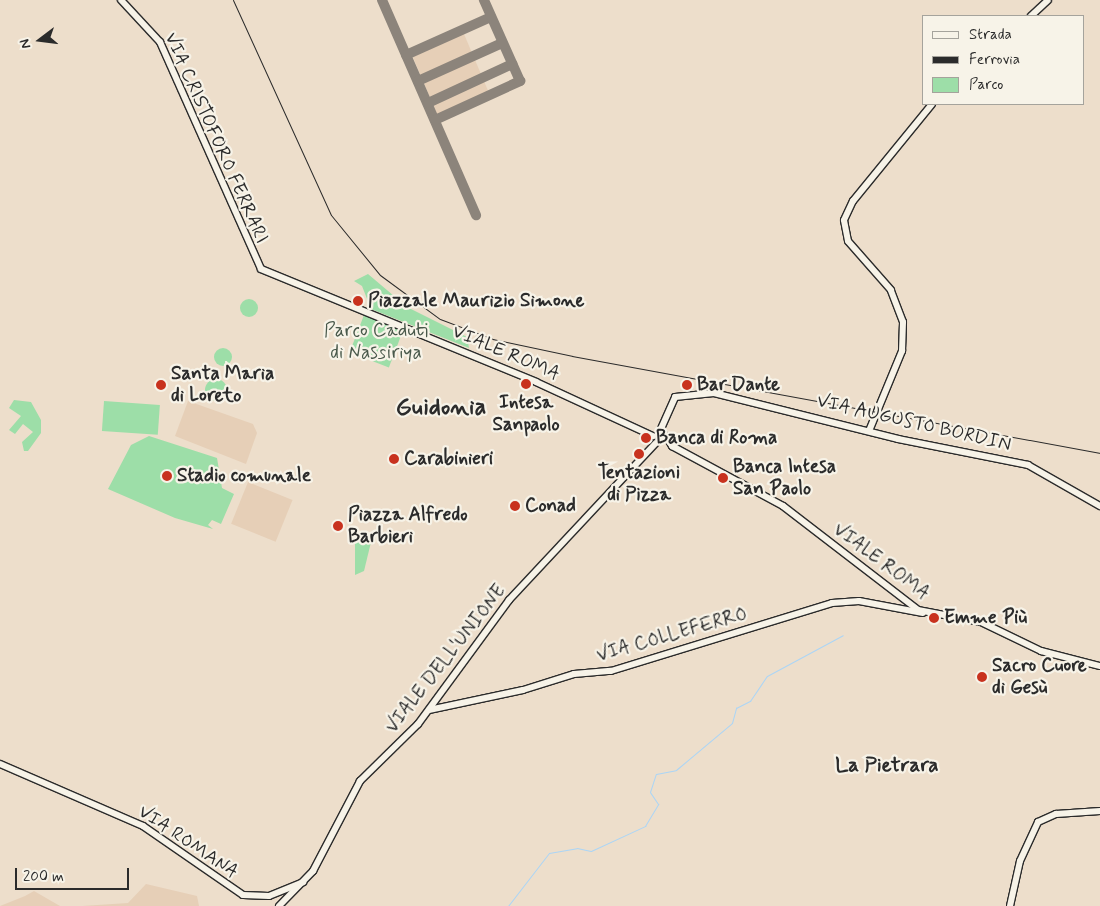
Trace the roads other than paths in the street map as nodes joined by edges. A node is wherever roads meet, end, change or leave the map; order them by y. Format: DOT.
graph roads {
  1 [pos="121,0"];
  2 [pos="1048,0"];
  3 [pos="1032,15"];
  4 [pos="931,105"];
  5 [pos="261,268"];
  6 [pos="869,431"];
  7 [pos="664,432"];
  8 [pos="655,440"];
  9 [pos="1100,506"];
  10 [pos="923,613"];
  11 [pos="1100,666"];
  12 [pos="429,710"];
  13 [pos="0,764"];
  14 [pos="1100,811"];
  15 [pos="306,880"];
  16 [pos="280,906"];
  17 [pos="1010,906"];
  1 -- 5 [label="street, VIA CRISTOFORO FERRARI"];
  2 -- 3 [label="street"];
  4 -- 6 [label="street"];
  5 -- 8 [label="street, VIALE ROMA"];
  6 -- 7 [label="street, VIA AUGUSTO BORDIN"];
  6 -- 9 [label="street, VIA AUGUSTO BORDIN"];
  7 -- 8 [label="street"];
  7 -- 8 [label="street"];
  7 -- 10 [label="street, VIALE ROMA"];
  8 -- 12 [label="street, VIALE DELL'UNIONE"];
  10 -- 11 [label="street, VIALE ROMA"];
  10 -- 12 [label="street, VIA COLLEFERRO"];
  12 -- 15 [label="street, VIALE DELL'UNIONE"];
  13 -- 15 [label="street, VIA ROMANA"];
  14 -- 17 [label="street"];
  15 -- 16 [label="street, VIALE DELL'UNIONE"];
}
